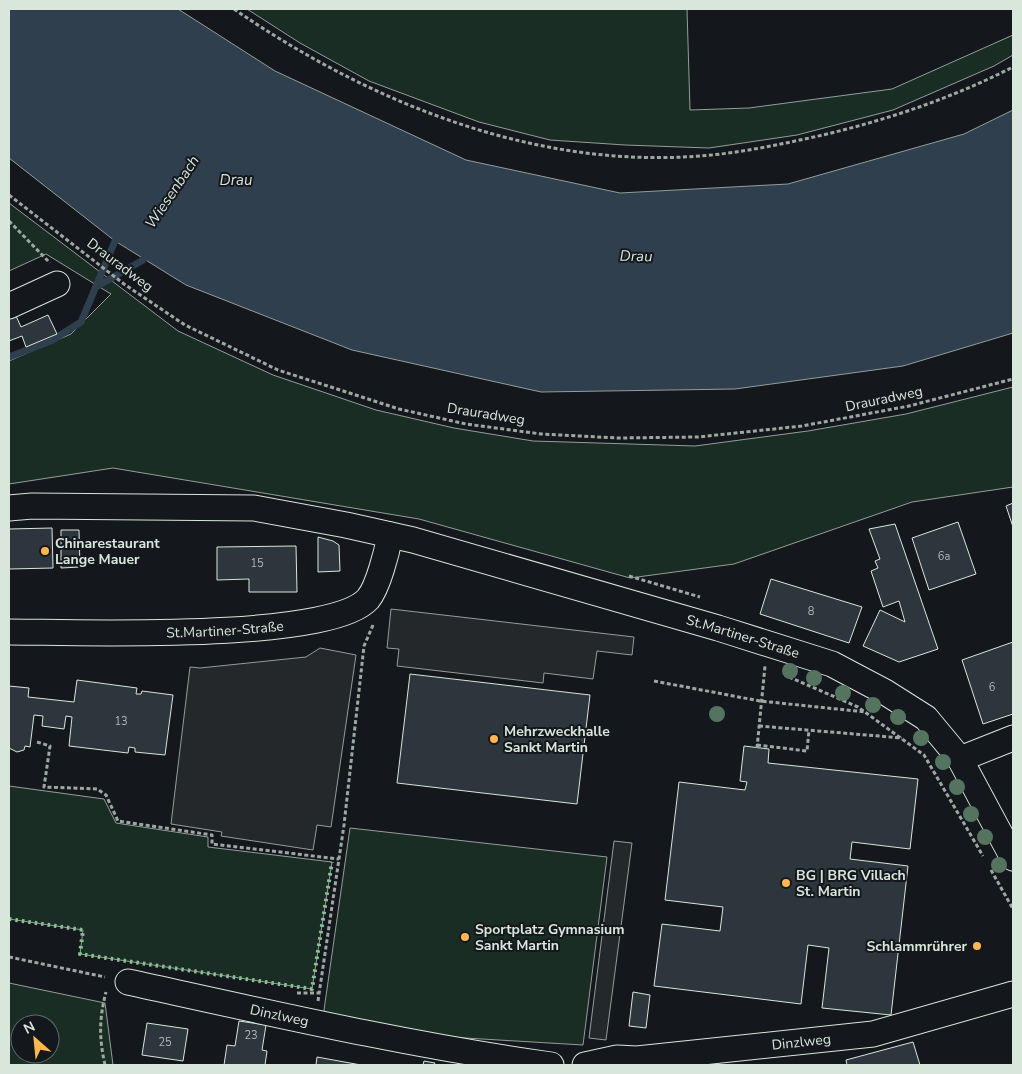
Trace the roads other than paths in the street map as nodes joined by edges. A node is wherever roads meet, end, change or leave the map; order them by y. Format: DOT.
graph roads {
  1 [pos="57,284"];
  2 [pos="9,306"];
  3 [pos="9,508"];
  4 [pos="390,535"];
  5 [pos="9,632"];
  6 [pos="1013,738"];
  7 [pos="960,760"];
  8 [pos="1013,858"];
  9 [pos="119,980"];
  10 [pos="1013,994"];
  11 [pos="551,1065"];
  12 [pos="585,1065"];
  1 -- 2 [label="street"];
  3 -- 4 [label="street, St.Martiner-Straße"];
  4 -- 5 [label="street, St.Martiner-Straße"];
  4 -- 7 [label="street, St.Martiner-Straße"];
  6 -- 7 [label="street"];
  7 -- 8 [label="street, St.Martiner-Straße"];
  9 -- 11 [label="street, Dinzlweg"];
  10 -- 12 [label="street, Dinzlweg"];
}
